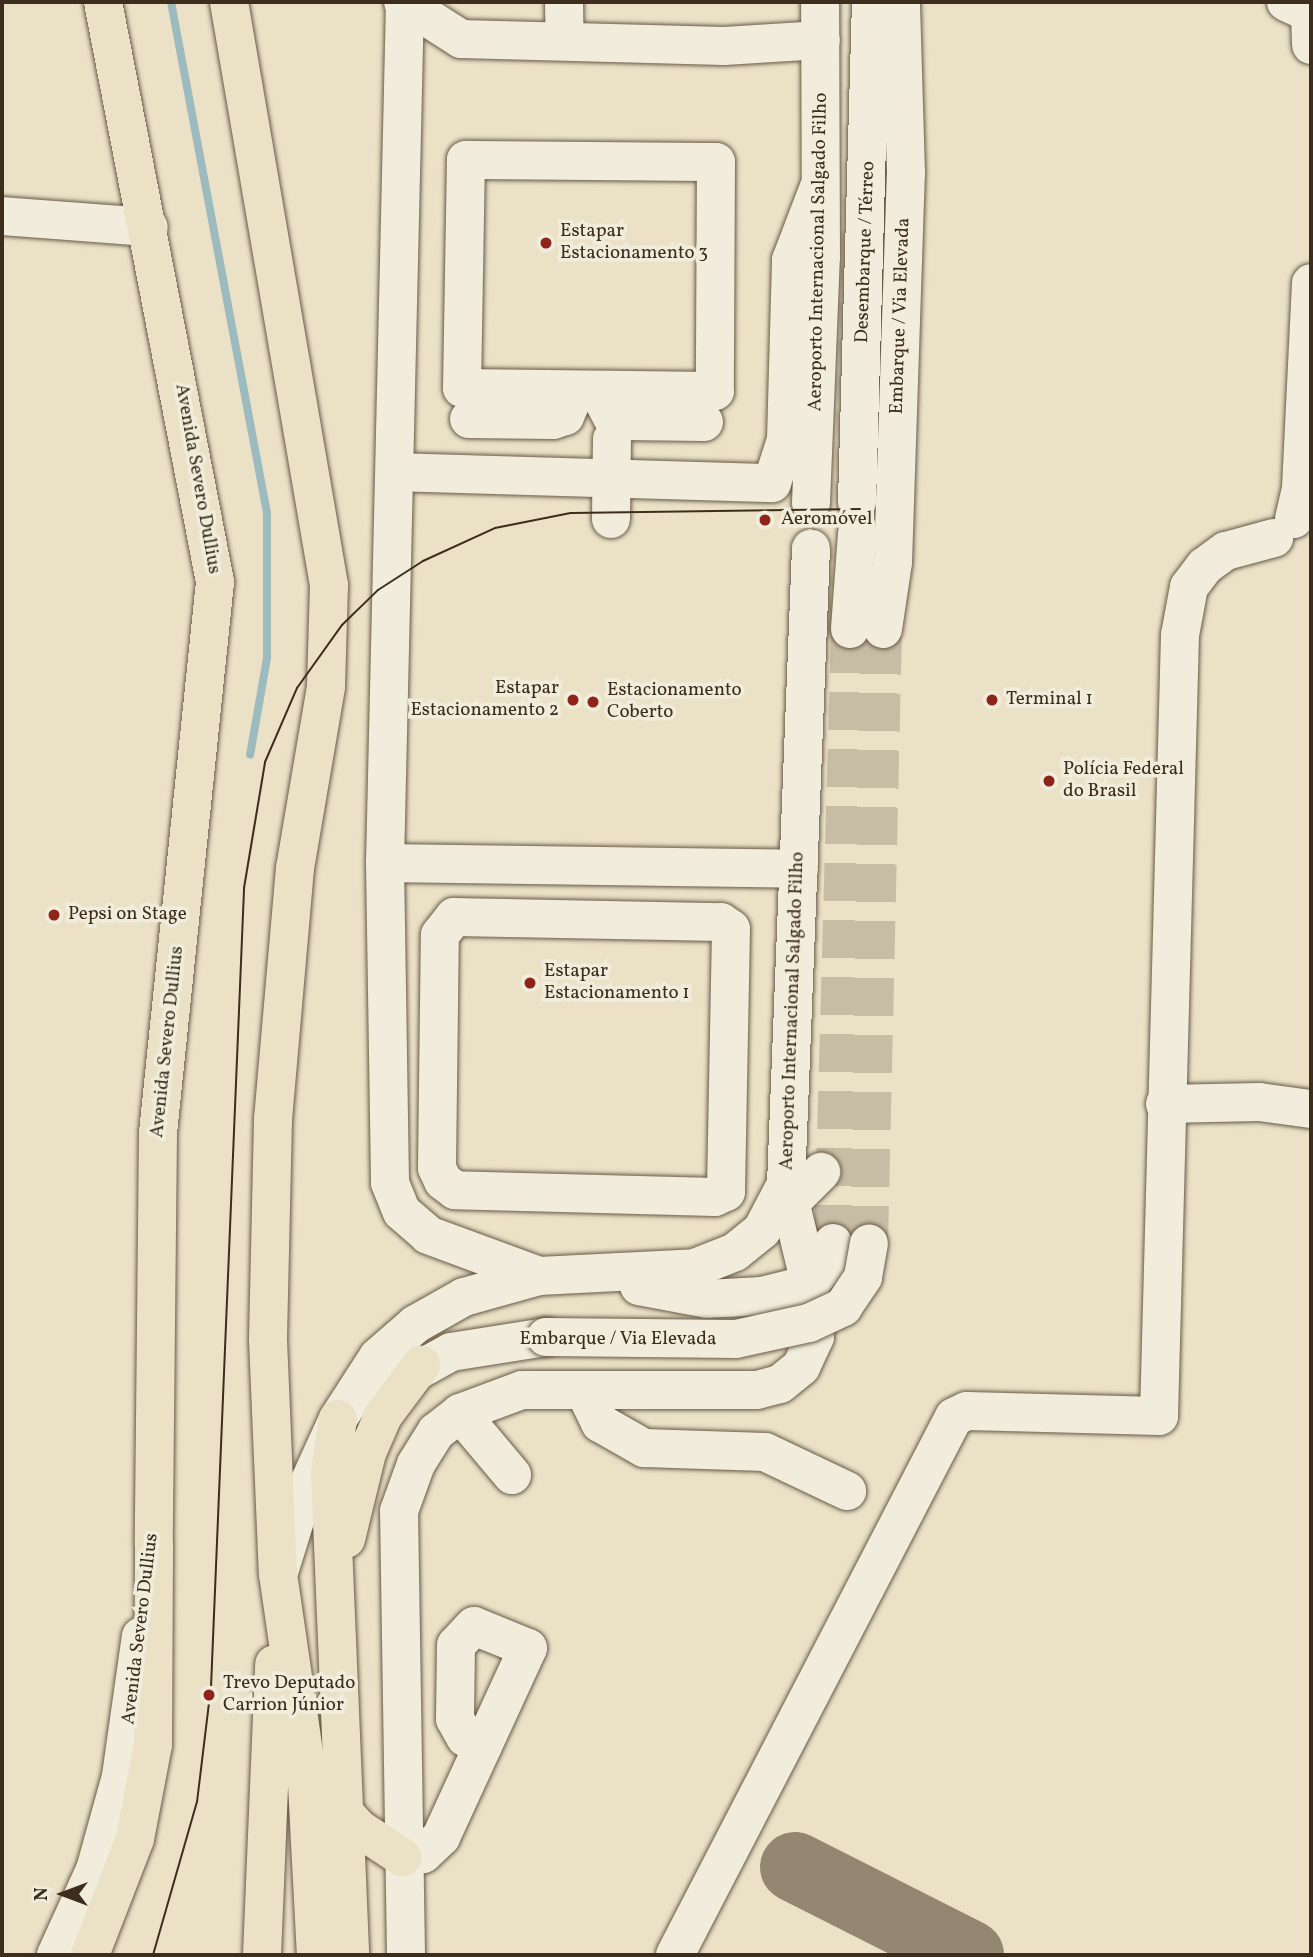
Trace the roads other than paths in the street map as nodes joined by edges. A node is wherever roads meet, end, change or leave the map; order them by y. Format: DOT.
graph roads {
  1 [pos="103,2"];
  2 [pos="229,2"];
  3 [pos="242,2"];
  4 [pos="406,2"];
  5 [pos="564,2"];
  6 [pos="791,2"];
  7 [pos="820,2"];
  8 [pos="840,2"];
  9 [pos="871,2"];
  10 [pos="901,2"];
  11 [pos="1286,2"];
  12 [pos="821,40"];
  13 [pos="565,41"];
  14 [pos="1311,45"];
  15 [pos="241,58"];
  16 [pos="823,78"];
  17 [pos="819,187"];
  18 [pos="2,216"];
  19 [pos="149,227"];
  20 [pos="1311,283"];
  21 [pos="587,391"];
  22 [pos="470,419"];
  23 [pos="704,422"];
  24 [pos="612,439"];
  25 [pos="395,472"];
  26 [pos="611,501"];
  27 [pos="811,503"];
  28 [pos="811,548"];
  29 [pos="866,629"];
  30 [pos="592,860"];
  31 [pos="385,863"];
  32 [pos="541,865"];
  33 [pos="799,869"];
  34 [pos="540,919"];
  35 [pos="599,920"];
  36 [pos="1165,1104"];
  37 [pos="1311,1109"];
  38 [pos="821,1172"];
  39 [pos="789,1194"];
  40 [pos="539,1276"];
  41 [pos="596,1278"];
  42 [pos="810,1284"];
  43 [pos="421,1365"];
  44 [pos="584,1390"];
  45 [pos="460,1413"];
  46 [pos="338,1419"];
  47 [pos="512,1475"];
  48 [pos="848,1491"];
  49 [pos="154,1544"];
  50 [pos="278,1574"];
  51 [pos="333,1606"];
  52 [pos="483,1746"];
  53 [pos="341,1809"];
  54 [pos="402,1857"];
  55 [pos="685,1952"];
  56 [pos="56,1955"];
  57 [pos="90,1955"];
  58 [pos="262,1955"];
  59 [pos="316,1955"];
  60 [pos="350,1955"];
  61 [pos="407,1955"];
  1 -- 19 [label="main road, Avenida Severo Dullius"];
  2 -- 15 [label="main road"];
  3 -- 15 [label="street"];
  4 -- 13 [label="street"];
  4 -- 25 [label="street"];
  5 -- 13 [label="street"];
  6 -- 12 [label="street"];
  7 -- 12 [label="street, Aeroporto Internacional Salgado Filho"];
  8 -- 16 [label="street"];
  9 -- 29 [label="street, Desembarque / Térreo"];
  10 -- 29 [label="street, Embarque / Via Elevada"];
  11 -- 14 [label="street"];
  12 -- 13 [label="street"];
  12 -- 16 [label="street, Aeroporto Internacional Salgado Filho"];
  15 -- 50 [label="main road"];
  16 -- 17 [label="street, Aeroporto Internacional Salgado Filho"];
  17 -- 26 [label="street"];
  17 -- 27 [label="street, Aeroporto Internacional Salgado Filho"];
  18 -- 19 [label="street"];
  19 -- 49 [label="main road, Avenida Severo Dullius"];
  20 -- 36 [label="street"];
  21 -- 21 [label="street"];
  21 -- 22 [label="street"];
  21 -- 23 [label="street"];
  24 -- 26 [label="street"];
  25 -- 26 [label="street"];
  25 -- 31 [label="street"];
  28 -- 33 [label="street, Aeroporto Internacional Salgado Filho"];
  30 -- 32 [label="street"];
  30 -- 33 [label="street"];
  30 -- 35 [label="street"];
  31 -- 32 [label="street"];
  31 -- 40 [label="street"];
  32 -- 34 [label="street"];
  33 -- 39 [label="street, Aeroporto Internacional Salgado Filho"];
  34 -- 35 [label="street"];
  34 -- 35 [label="street"];
  36 -- 37 [label="street"];
  36 -- 55 [label="street"];
  38 -- 39 [label="street"];
  39 -- 41 [label="street"];
  39 -- 42 [label="street, Aeroporto Internacional Salgado Filho"];
  40 -- 41 [label="street"];
  40 -- 46 [label="street"];
  41 -- 42 [label="street"];
  42 -- 43 [label="street, Embarque / Via Elevada, bridge"];
  42 -- 44 [label="street, Aeroporto Internacional Salgado Filho"];
  43 -- 46 [label="street, Embarque / Via Elevada"];
  43 -- 51 [label="main road"];
  44 -- 45 [label="street"];
  44 -- 48 [label="street"];
  45 -- 47 [label="street"];
  45 -- 54 [label="street"];
  46 -- 50 [label="street"];
  46 -- 51 [label="main road"];
  49 -- 56 [label="street, Avenida Severo Dullius"];
  49 -- 57 [label="main road"];
  50 -- 58 [label="main road"];
  50 -- 59 [label="main road"];
  51 -- 53 [label="main road"];
  52 -- 54 [label="street"];
  53 -- 54 [label="main road"];
  53 -- 60 [label="main road"];
  54 -- 61 [label="street"];
}
